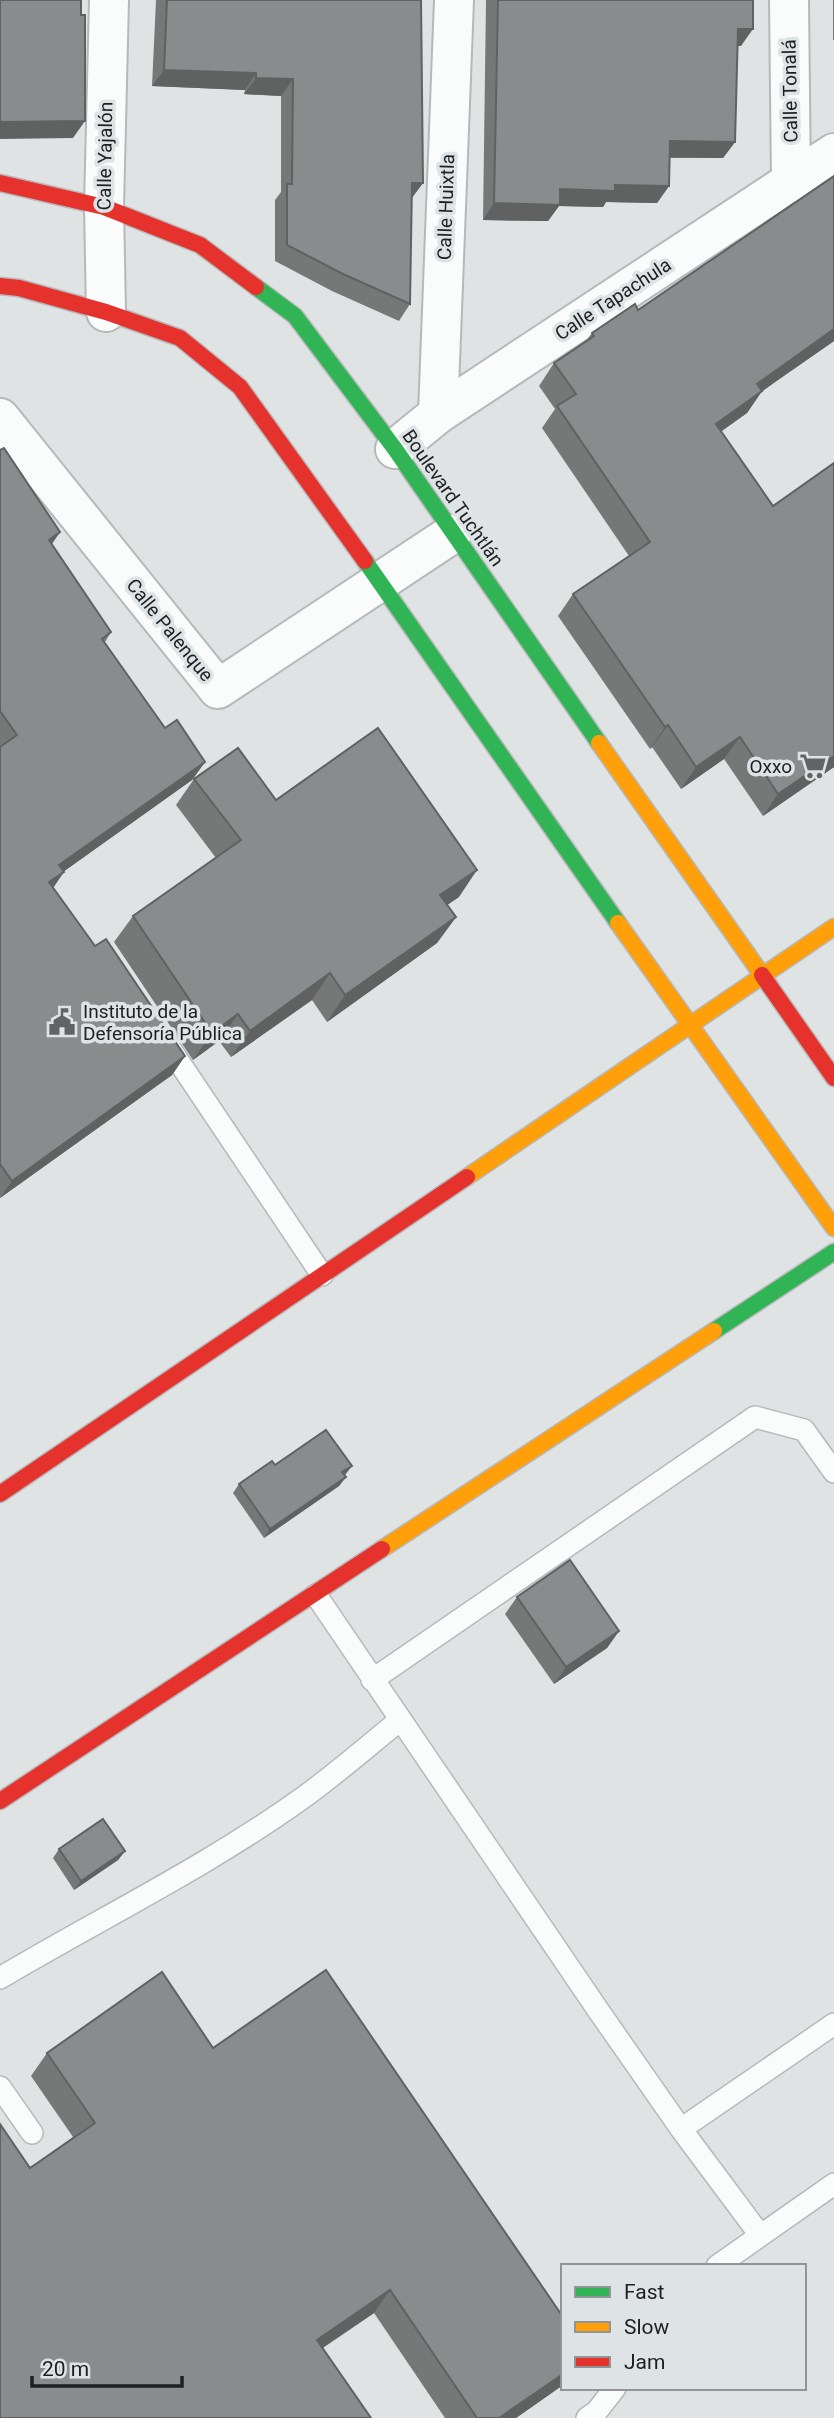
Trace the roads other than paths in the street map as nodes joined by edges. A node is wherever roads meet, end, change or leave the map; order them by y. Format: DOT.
graph roads {
  1 [pos="109,0"];
  2 [pos="454,0"];
  3 [pos="789,0"];
  4 [pos="834,153"];
  5 [pos="0,183"];
  6 [pos="791,183"];
  7 [pos="104,207"];
  8 [pos="0,286"];
  9 [pos="106,312"];
  10 [pos="438,414"];
  11 [pos="0,418"];
  12 [pos="395,449"];
  13 [pos="452,534"];
  14 [pos="380,581"];
  15 [pos="834,927"];
  16 [pos="761,976"];
  17 [pos="689,1026"];
  18 [pos="156,1028"];
  19 [pos="834,1078"];
  20 [pos="834,1228"];
  21 [pos="834,1252"];
  22 [pos="322,1275"];
  23 [pos="834,1472"];
  24 [pos="0,1494"];
  25 [pos="316,1595"];
  26 [pos="372,1680"];
  27 [pos="400,1720"];
  28 [pos="0,1801"];
  29 [pos="0,1978"];
  30 [pos="834,2024"];
  31 [pos="0,2087"];
  32 [pos="681,2129"];
  33 [pos="32,2133"];
  34 [pos="834,2184"];
  35 [pos="760,2235"];
  36 [pos="721,2264"];
  37 [pos="613,2390"];
  38 [pos="587,2418"];
  1 -- 7 [label="street, Calle Yajalón"];
  2 -- 10 [label="street, Calle Huixtla"];
  3 -- 6 [label="street, Calle Tonalá"];
  4 -- 6 [label="street, Calle Tapachula"];
  5 -- 7 [label="street, Boulevard Tuchtlán"];
  6 -- 10 [label="street, Calle Tapachula"];
  7 -- 9 [label="street, Calle Yajalón"];
  7 -- 12 [label="street, Boulevard Tuchtlán"];
  8 -- 9 [label="street"];
  9 -- 14 [label="street"];
  10 -- 12 [label="street, Calle Tapachula"];
  11 -- 14 [label="street, Calle Palenque"];
  12 -- 13 [label="street, Boulevard Tuchtlán"];
  13 -- 14 [label="street, Calle Palenque"];
  13 -- 16 [label="street, Boulevard Tuchtlán"];
  14 -- 17 [label="street"];
  15 -- 16 [label="street"];
  16 -- 17 [label="street"];
  16 -- 19 [label="street, Boulevard Tuchtlán"];
  17 -- 20 [label="street"];
  17 -- 22 [label="street"];
  18 -- 22 [label="lane"];
  21 -- 25 [label="street"];
  22 -- 24 [label="street"];
  23 -- 26 [label="lane"];
  25 -- 26 [label="lane"];
  25 -- 28 [label="street"];
  26 -- 27 [label="lane"];
  27 -- 29 [label="lane"];
  27 -- 32 [label="lane"];
  30 -- 32 [label="lane"];
  31 -- 33 [label="lane"];
  32 -- 35 [label="lane"];
  34 -- 35 [label="lane"];
  35 -- 36 [label="lane"];
  37 -- 38 [label="lane"];
}
